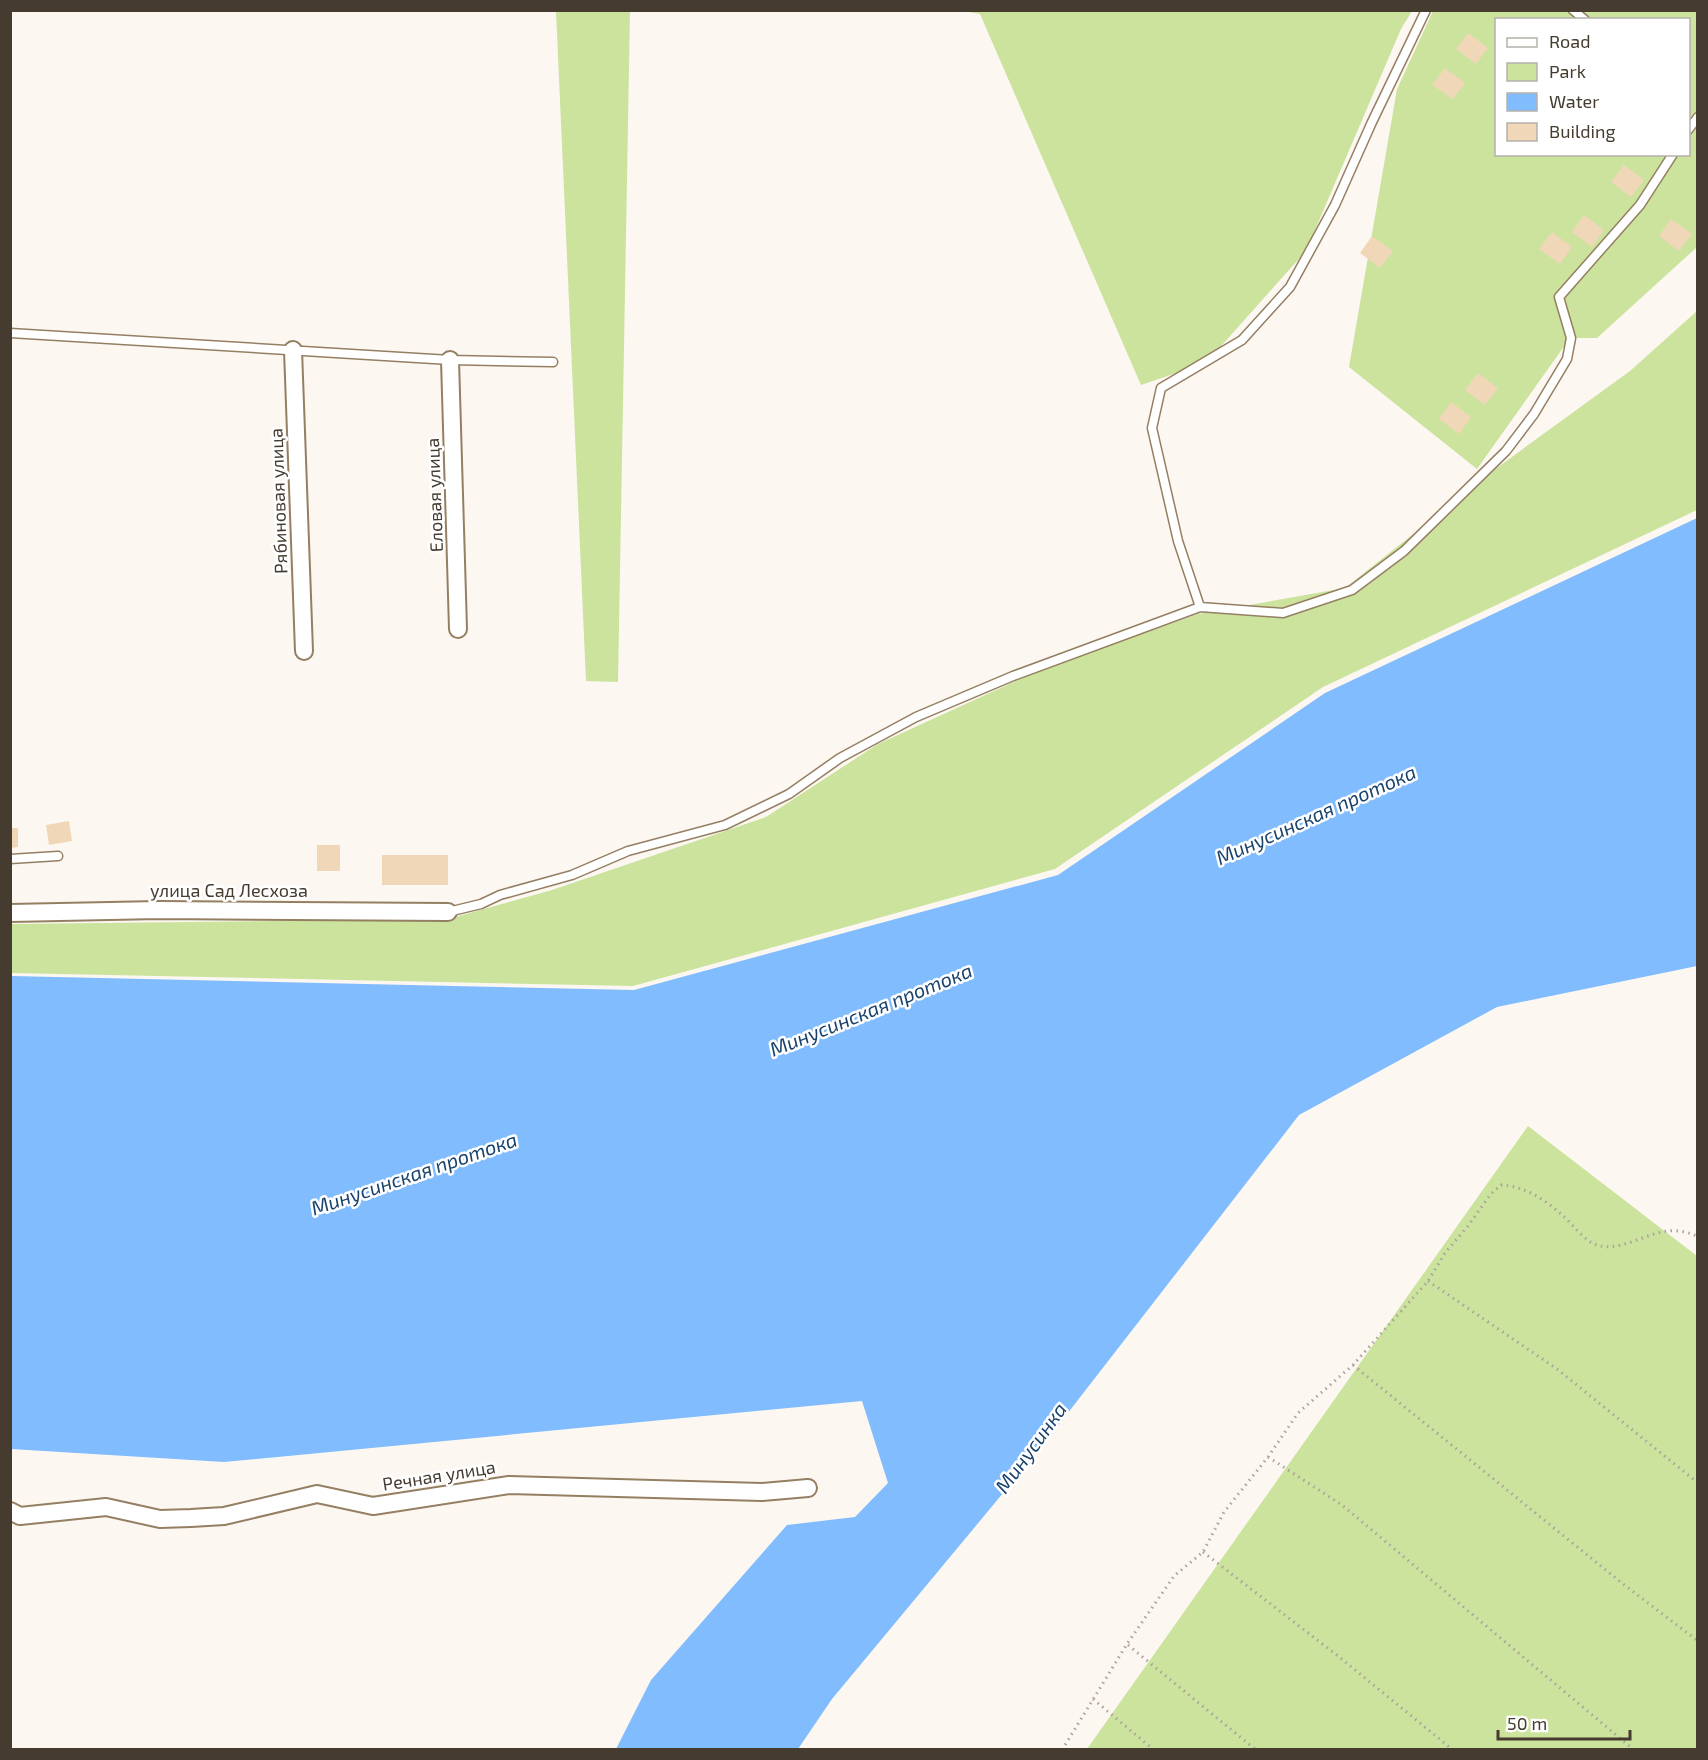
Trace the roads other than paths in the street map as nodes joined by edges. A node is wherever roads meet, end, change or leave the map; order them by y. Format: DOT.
graph roads {
  1 [pos="1426,10"];
  2 [pos="1672,156"];
  3 [pos="10,333"];
  4 [pos="293,350"];
  5 [pos="450,360"];
  6 [pos="553,362"];
  7 [pos="1200,607"];
  8 [pos="458,629"];
  9 [pos="304,651"];
  10 [pos="58,856"];
  11 [pos="10,860"];
  12 [pos="448,912"];
  13 [pos="10,913"];
  14 [pos="808,1488"];
  15 [pos="10,1511"];
  1 -- 7 [label="lane"];
  2 -- 7 [label="lane"];
  3 -- 4 [label="lane"];
  4 -- 5 [label="lane"];
  4 -- 9 [label="street, Рябиновая улица"];
  5 -- 6 [label="lane"];
  5 -- 8 [label="street, Еловая улица"];
  7 -- 12 [label="lane"];
  10 -- 11 [label="lane"];
  12 -- 13 [label="street, улица Сад Лесхоза"];
  14 -- 15 [label="street, Речная улица"];
}
